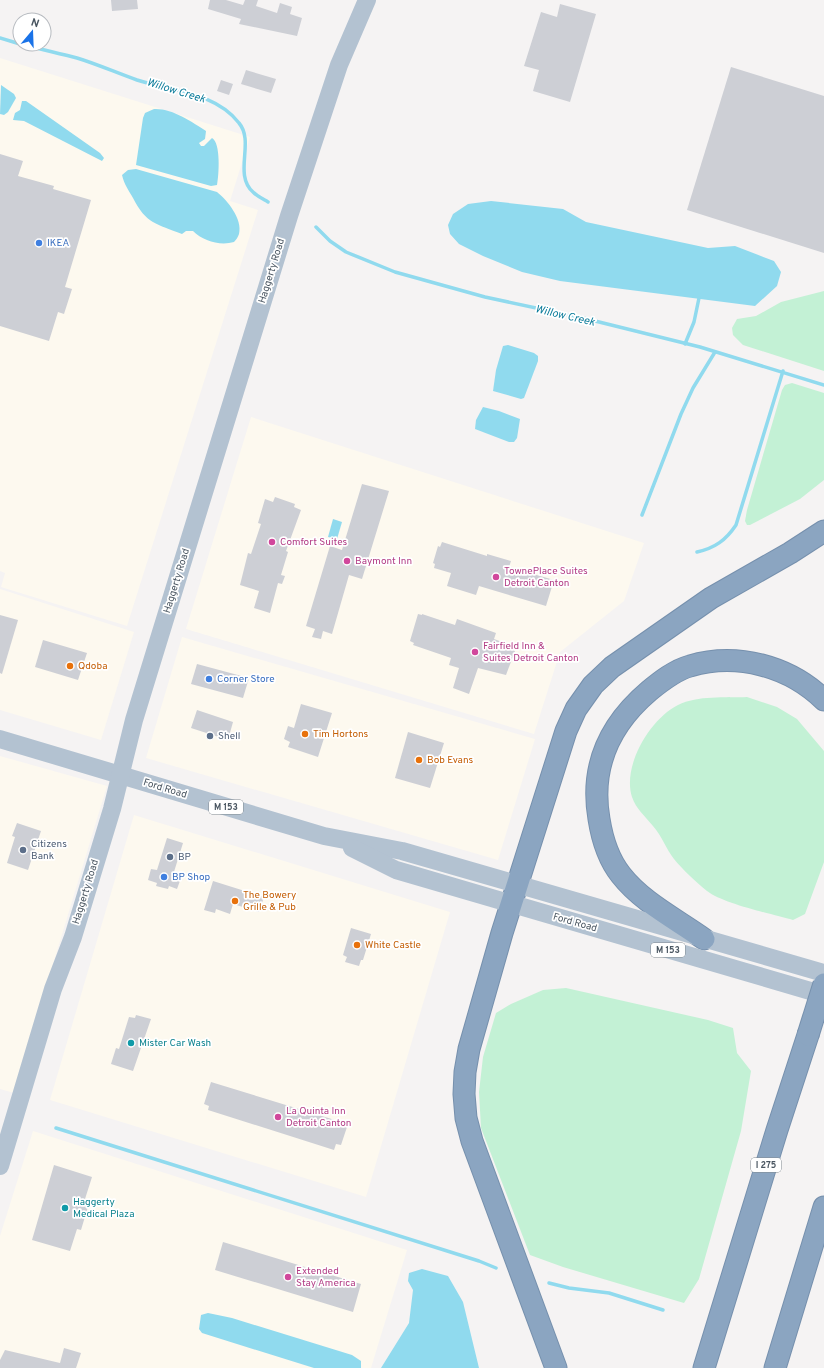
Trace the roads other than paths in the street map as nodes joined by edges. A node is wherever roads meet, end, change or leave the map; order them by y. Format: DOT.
graph roads {
  1 [pos="367,0"];
  2 [pos="824,531"];
  3 [pos="824,700"];
  4 [pos="0,738"];
  5 [pos="121,775"];
  6 [pos="331,838"];
  7 [pos="519,884"];
  8 [pos="512,905"];
  9 [pos="704,939"];
  10 [pos="824,973"];
  11 [pos="824,984"];
  12 [pos="824,995"];
  13 [pos="0,1166"];
  14 [pos="824,1207"];
  15 [pos="556,1368"];
  16 [pos="704,1368"];
  17 [pos="775,1368"];
  1 -- 5 [label="main road, Haggerty Road"];
  2 -- 7 [label="highway"];
  3 -- 9 [label="highway"];
  4 -- 5 [label="main road, Ford Road / M 153"];
  5 -- 6 [label="main road, Ford Road / M 153"];
  5 -- 13 [label="main road, Haggerty Road"];
  6 -- 7 [label="main road, Ford Road / M 153"];
  6 -- 8 [label="main road, Ford Road / M 153"];
  7 -- 8 [label="highway"];
  7 -- 9 [label="main road, Ford Road / M 153"];
  8 -- 12 [label="main road, Ford Road / M 153"];
  8 -- 15 [label="highway"];
  9 -- 10 [label="main road, Ford Road / M 153"];
  11 -- 16 [label="highway, I 275, bridge"];
  14 -- 17 [label="highway"];
}
